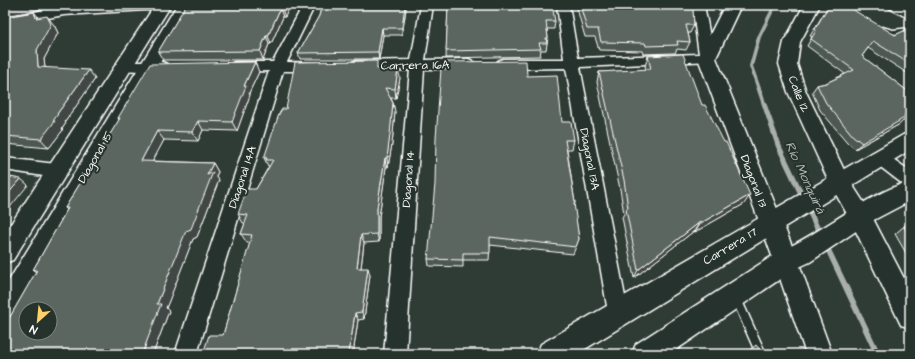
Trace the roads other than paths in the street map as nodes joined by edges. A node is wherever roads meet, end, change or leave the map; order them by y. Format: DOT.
graph roads {
  1 [pos="163,5"];
  2 [pos="185,5"];
  3 [pos="309,5"];
  4 [pos="427,5"];
  5 [pos="563,5"];
  6 [pos="698,5"];
  7 [pos="732,5"];
  8 [pos="812,5"];
  9 [pos="893,5"];
  10 [pos="79,7"];
  11 [pos="51,9"];
  12 [pos="910,15"];
  13 [pos="25,16"];
  14 [pos="5,22"];
  15 [pos="873,24"];
  16 [pos="910,30"];
  17 [pos="5,31"];
  18 [pos="707,58"];
  19 [pos="572,63"];
  20 [pos="417,64"];
  21 [pos="124,67"];
  22 [pos="148,67"];
  23 [pos="178,67"];
  24 [pos="224,67"];
  25 [pos="276,67"];
  26 [pos="910,140"];
  27 [pos="880,158"];
  28 [pos="5,164"];
  29 [pos="56,171"];
  30 [pos="910,180"];
  31 [pos="836,185"];
  32 [pos="910,190"];
  33 [pos="776,219"];
  34 [pos="854,220"];
  35 [pos="5,253"];
  36 [pos="794,257"];
  37 [pos="735,294"];
  38 [pos="5,310"];
  39 [pos="618,312"];
  40 [pos="910,316"];
  41 [pos="658,351"];
  42 [pos="186,354"];
  43 [pos="395,354"];
  44 [pos="551,354"];
  45 [pos="761,354"];
  46 [pos="819,354"];
  1 -- 10 [label="street"];
  1 -- 21 [label="street, Diagonal 15"];
  2 -- 22 [label="street, Diagonal 15"];
  3 -- 25 [label="street, Diagonal 14A"];
  4 -- 20 [label="street, Diagonal 14"];
  5 -- 19 [label="street, Diagonal 13A"];
  6 -- 18 [label="street, Diagonal 13"];
  7 -- 18 [label="street"];
  8 -- 31 [label="street, Calle 12"];
  9 -- 12 [label="street"];
  10 -- 11 [label="street"];
  11 -- 13 [label="street"];
  13 -- 14 [label="street"];
  13 -- 17 [label="street"];
  15 -- 16 [label="lane"];
  18 -- 19 [label="street, Carrera 16A"];
  18 -- 33 [label="street, Diagonal 13"];
  19 -- 20 [label="street, Carrera 16A"];
  19 -- 39 [label="street, Diagonal 13A"];
  20 -- 25 [label="street, Carrera 16A"];
  20 -- 43 [label="street, Diagonal 14"];
  21 -- 22 [label="street"];
  21 -- 29 [label="street, Diagonal 15"];
  22 -- 23 [label="street"];
  22 -- 38 [label="street, Diagonal 15"];
  24 -- 25 [label="street, Carrera 16A"];
  25 -- 42 [label="street, Diagonal 14A"];
  26 -- 27 [label="main road, Carrera 17"];
  27 -- 30 [label="street"];
  27 -- 31 [label="main road, Carrera 17"];
  28 -- 29 [label="street"];
  29 -- 35 [label="street, Diagonal 15"];
  31 -- 33 [label="main road, Carrera 17"];
  31 -- 34 [label="street"];
  32 -- 34 [label="main road"];
  33 -- 36 [label="street, Diagonal 13"];
  33 -- 39 [label="main road, Carrera 17"];
  34 -- 36 [label="main road"];
  34 -- 40 [label="street"];
  36 -- 37 [label="main road"];
  36 -- 46 [label="street, Diagonal 13"];
  37 -- 41 [label="main road"];
  37 -- 45 [label="lane"];
  39 -- 44 [label="main road, Carrera 17"];
}
